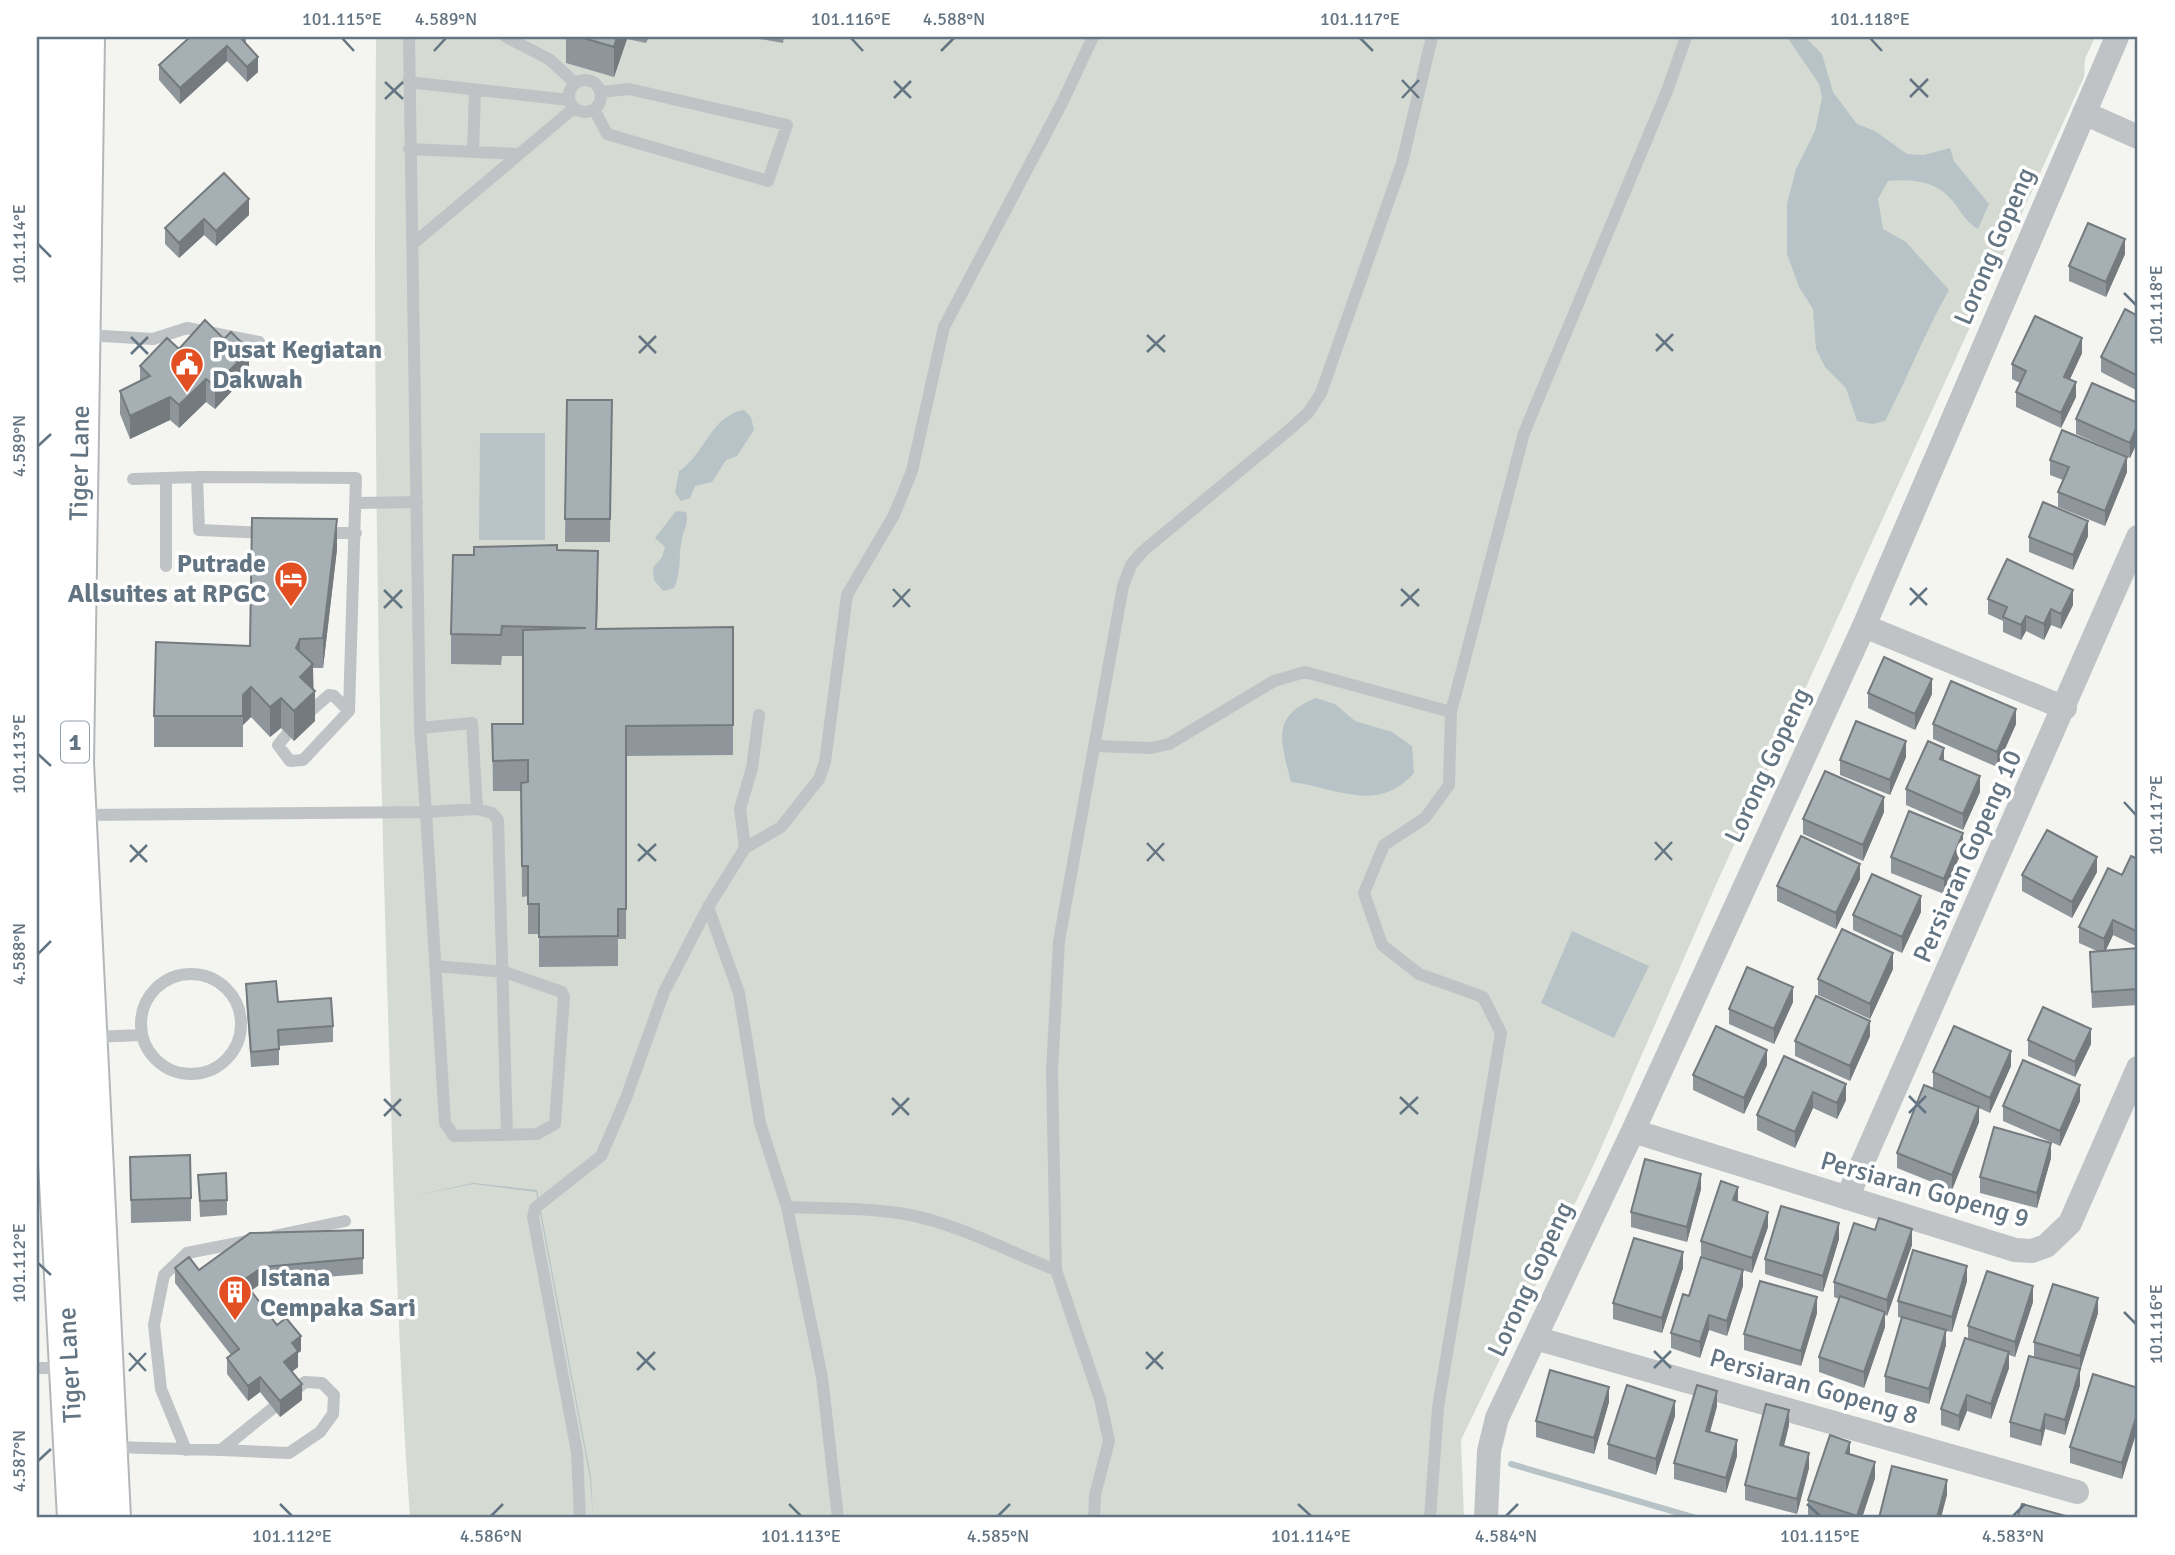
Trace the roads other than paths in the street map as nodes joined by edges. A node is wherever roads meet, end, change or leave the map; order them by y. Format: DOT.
graph roads {
  1 [pos="52,37"];
  2 [pos="85,37"];
  3 [pos="409,37"];
  4 [pos="506,37"];
  5 [pos="1093,37"];
  6 [pos="1432,37"];
  7 [pos="1686,37"];
  8 [pos="2117,37"];
  9 [pos="408,82"];
  10 [pos="575,83"];
  11 [pos="475,90"];
  12 [pos="600,92"];
  13 [pos="572,104"];
  14 [pos="594,109"];
  15 [pos="2084,113"];
  16 [pos="2138,137"];
  17 [pos="409,149"];
  18 [pos="473,152"];
  19 [pos="519,154"];
  20 [pos="414,243"];
  21 [pos="82,335"];
  22 [pos="259,342"];
  23 [pos="197,477"];
  24 [pos="166,478"];
  25 [pos="132,480"];
  26 [pos="417,502"];
  27 [pos="356,503"];
  28 [pos="272,533"];
  29 [pos="314,533"];
  30 [pos="356,533"];
  31 [pos="2138,537"];
  32 [pos="166,566"];
  33 [pos="1864,626"];
  34 [pos="2065,708"];
  35 [pos="349,711"];
  36 [pos="1451,712"];
  37 [pos="307,714"];
  38 [pos="759,715"];
  39 [pos="420,728"];
  40 [pos="287,734"];
  41 [pos="1096,746"];
  42 [pos="477,809"];
  43 [pos="426,812"];
  44 [pos="38,815"];
  45 [pos="76,815"];
  46 [pos="746,848"];
  47 [pos="708,907"];
  48 [pos="435,966"];
  49 [pos="505,972"];
  50 [pos="142,1035"];
  51 [pos="88,1037"];
  52 [pos="2138,1068"];
  53 [pos="1633,1131"];
  54 [pos="507,1135"];
  55 [pos="1847,1198"];
  56 [pos="787,1207"];
  57 [pos="345,1221"];
  58 [pos="1056,1270"];
  59 [pos="1535,1338"];
  60 [pos="53,1368"];
  61 [pos="295,1390"];
  62 [pos="273,1408"];
  63 [pos="90,1447"];
  64 [pos="186,1450"];
  65 [pos="221,1450"];
  66 [pos="2077,1492"];
  67 [pos="77,1518"];
  68 [pos="111,1518"];
  69 [pos="580,1518"];
  70 [pos="838,1518"];
  71 [pos="1094,1518"];
  72 [pos="1430,1518"];
  73 [pos="1486,1518"];
  1 -- 44 [label="main road, Tiger Lane / 1"];
  2 -- 21 [label="main road, Tiger Lane / 1"];
  3 -- 9 [label="lane"];
  4 -- 10 [label="lane"];
  5 -- 46 [label="lane"];
  6 -- 41 [label="lane"];
  7 -- 36 [label="lane"];
  8 -- 15 [label="street, Lorong Gopeng"];
  9 -- 11 [label="lane"];
  9 -- 17 [label="lane"];
  10 -- 12 [label="lane"];
  10 -- 13 [label="lane"];
  11 -- 13 [label="lane"];
  11 -- 18 [label="lane"];
  12 -- 14 [label="lane"];
  12 -- 14 [label="lane"];
  13 -- 14 [label="lane"];
  13 -- 19 [label="lane"];
  15 -- 16 [label="street"];
  15 -- 33 [label="street, Lorong Gopeng"];
  17 -- 18 [label="lane"];
  17 -- 20 [label="lane"];
  18 -- 19 [label="lane"];
  19 -- 20 [label="lane"];
  20 -- 26 [label="lane"];
  21 -- 22 [label="lane"];
  21 -- 45 [label="main road, Tiger Lane / 1"];
  23 -- 24 [label="lane"];
  23 -- 27 [label="lane"];
  23 -- 28 [label="lane"];
  24 -- 25 [label="lane"];
  24 -- 32 [label="lane"];
  26 -- 27 [label="lane"];
  26 -- 39 [label="lane"];
  27 -- 30 [label="lane"];
  29 -- 30 [label="lane"];
  30 -- 35 [label="lane"];
  31 -- 34 [label="street, Persiaran Gopeng 10"];
  33 -- 34 [label="street"];
  33 -- 53 [label="street, Lorong Gopeng"];
  34 -- 55 [label="street, Persiaran Gopeng 10"];
  35 -- 37 [label="lane"];
  35 -- 40 [label="lane"];
  36 -- 41 [label="lane"];
  36 -- 72 [label="lane"];
  38 -- 46 [label="lane"];
  39 -- 42 [label="lane"];
  39 -- 43 [label="lane"];
  41 -- 58 [label="lane"];
  42 -- 43 [label="lane"];
  42 -- 49 [label="lane"];
  43 -- 45 [label="lane"];
  43 -- 48 [label="lane"];
  44 -- 45 [label="street"];
  44 -- 60 [label="main road, Tiger Lane / 1"];
  45 -- 51 [label="main road, Tiger Lane / 1"];
  46 -- 47 [label="lane"];
  47 -- 56 [label="lane"];
  47 -- 69 [label="lane"];
  48 -- 49 [label="lane"];
  48 -- 54 [label="lane"];
  49 -- 54 [label="lane"];
  49 -- 54 [label="lane"];
  50 -- 50 [label="lane"];
  50 -- 51 [label="lane"];
  51 -- 63 [label="main road, Tiger Lane / 1"];
  52 -- 55 [label="street, Persiaran Gopeng 9"];
  53 -- 55 [label="street, Persiaran Gopeng 9"];
  53 -- 59 [label="street, Lorong Gopeng"];
  56 -- 58 [label="lane"];
  56 -- 70 [label="lane"];
  57 -- 64 [label="lane"];
  58 -- 71 [label="lane"];
  59 -- 66 [label="street, Persiaran Gopeng 8"];
  59 -- 73 [label="street, Lorong Gopeng"];
  60 -- 63 [label="main road, Tiger Lane / 1"];
  61 -- 65 [label="lane"];
  62 -- 65 [label="lane"];
  63 -- 64 [label="lane"];
  63 -- 67 [label="main road, Tiger Lane / 1"];
  63 -- 68 [label="main road, Tiger Lane / 1"];
  64 -- 65 [label="lane"];
}
